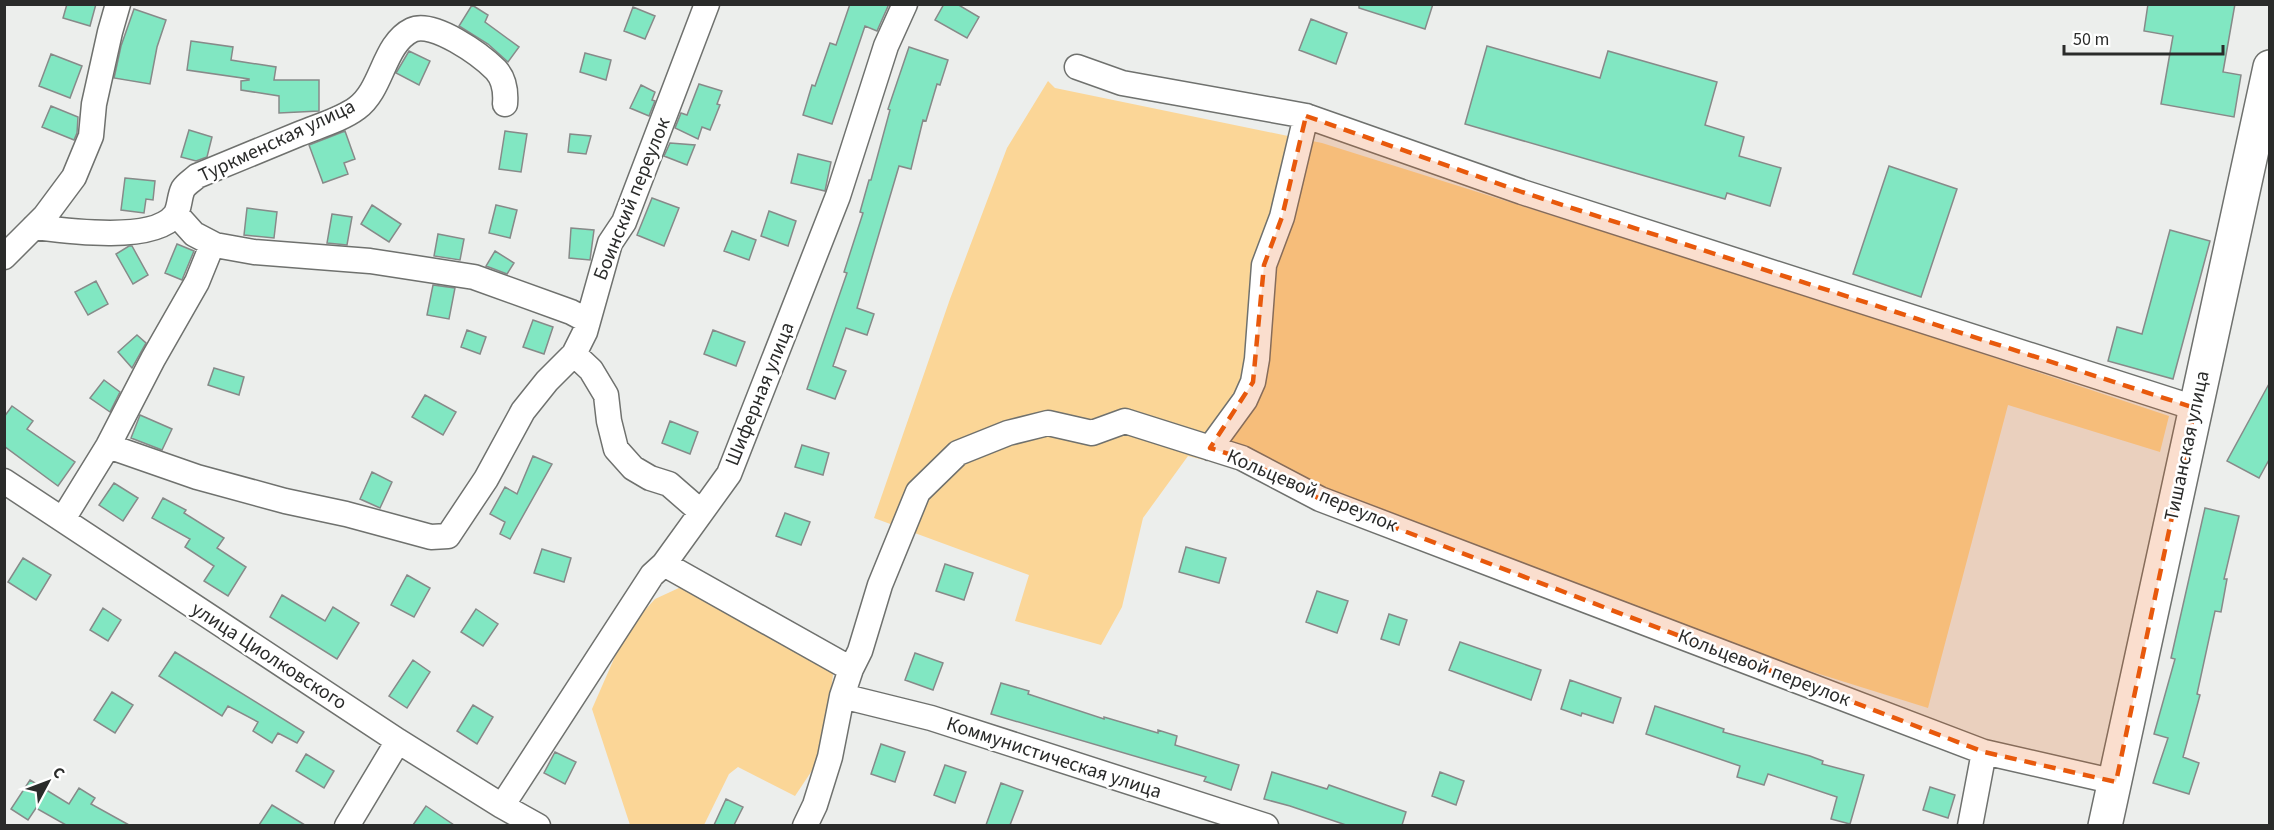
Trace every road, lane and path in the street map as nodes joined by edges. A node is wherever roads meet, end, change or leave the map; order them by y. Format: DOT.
graph roads {
  1 [pos="118,4"];
  2 [pos="905,4"];
  3 [pos="707,5"];
  4 [pos="1077,67"];
  5 [pos="2270,68"];
  6 [pos="505,104"];
  7 [pos="1306,116"];
  8 [pos="176,214"];
  9 [pos="34,227"];
  10 [pos="215,245"];
  11 [pos="4,257"];
  12 [pos="588,321"];
  13 [pos="574,354"];
  14 [pos="2195,408"];
  15 [pos="108,446"];
  16 [pos="1210,448"];
  17 [pos="4,480"];
  18 [pos="700,511"];
  19 [pos="63,519"];
  20 [pos="664,564"];
  21 [pos="851,669"];
  22 [pos="842,696"];
  23 [pos="398,741"];
  24 [pos="1984,752"];
  25 [pos="2115,782"];
  26 [pos="502,806"];
  27 [pos="347,825"];
  28 [pos="538,825"];
  29 [pos="805,825"];
  30 [pos="1266,825"];
  31 [pos="1970,825"];
  32 [pos="2105,825"];
  1 -- 9 [label="street"];
  2 -- 18 [label="street, Шиферная улица"];
  3 -- 12 [label="street, Боинский переулок"];
  4 -- 7 [label="street"];
  5 -- 14 [label="main road, Тишанская улица"];
  6 -- 8 [label="street, Туркменская улица"];
  7 -- 14 [label="street"];
  7 -- 16 [label="street"];
  8 -- 9 [label="street"];
  8 -- 10 [label="street"];
  9 -- 11 [label="street"];
  10 -- 12 [label="street"];
  10 -- 15 [label="street"];
  12 -- 13 [label="street, Боинский переулок"];
  13 -- 15 [label="street, Боинский переулок"];
  13 -- 18 [label="street"];
  14 -- 25 [label="main road, Тишанская улица"];
  15 -- 19 [label="street"];
  16 -- 21 [label="street, Кольцевой переулок"];
  16 -- 24 [label="street, Кольцевой переулок"];
  17 -- 19 [label="street, улица Циолковского"];
  18 -- 20 [label="street, Шиферная улица"];
  19 -- 23 [label="street, улица Циолковского"];
  20 -- 21 [label="street"];
  20 -- 26 [label="street, Шиферная улица"];
  21 -- 22 [label="street, Кольцевой переулок"];
  22 -- 29 [label="street, Кольцевой переулок"];
  22 -- 30 [label="street, Коммунистическая улица"];
  23 -- 26 [label="street, улица Циолковского"];
  23 -- 27 [label="street"];
  24 -- 25 [label="street, Кольцевой переулок"];
  24 -- 31 [label="street"];
  25 -- 32 [label="main road, Тишанская улица"];
  26 -- 28 [label="street, улица Циолковского"];
}
